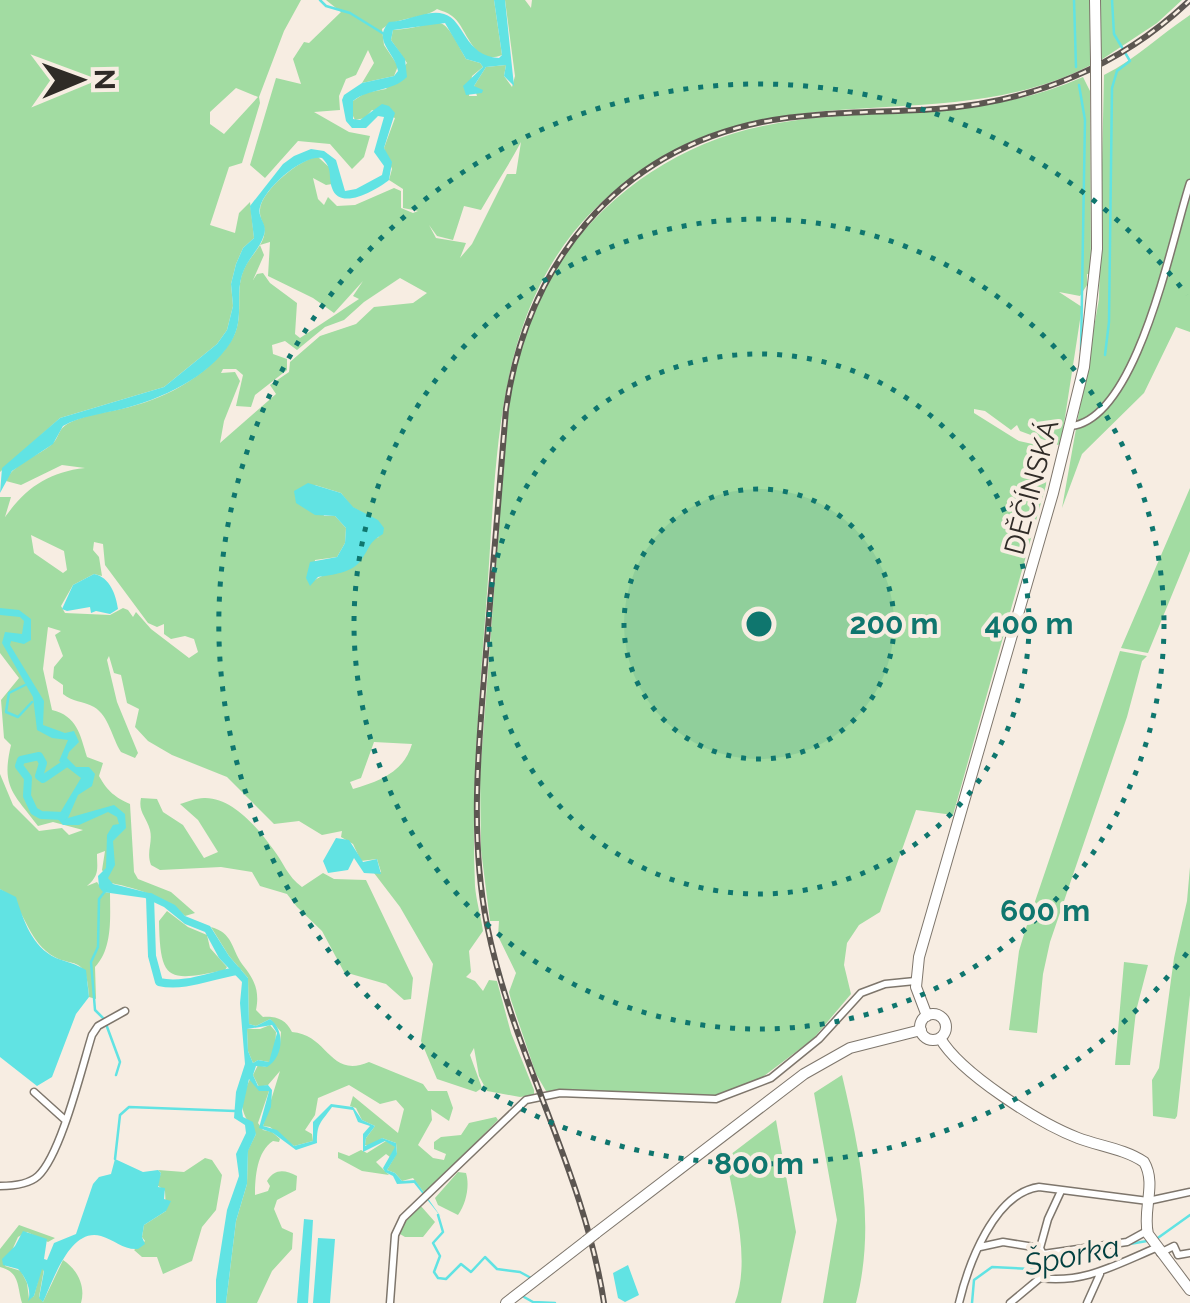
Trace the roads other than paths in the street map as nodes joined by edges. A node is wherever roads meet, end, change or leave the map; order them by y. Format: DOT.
graph roads {
  1 [pos="1096,0"];
  2 [pos="1190,183"];
  3 [pos="1071,426"];
  4 [pos="916,981"];
  5 [pos="125,1012"];
  6 [pos="927,1016"];
  7 [pos="921,1030"];
  8 [pos="940,1038"];
  9 [pos="34,1092"];
  10 [pos="64,1119"];
  11 [pos="0,1187"];
  12 [pos="1061,1192"];
  13 [pos="1190,1192"];
  14 [pos="1148,1201"];
  15 [pos="1153,1243"];
  16 [pos="979,1247"];
  17 [pos="1190,1254"];
  18 [pos="1041,1257"];
  19 [pos="1174,1260"];
  20 [pos="1101,1273"];
  21 [pos="1040,1278"];
  22 [pos="1190,1290"];
  23 [pos="390,1303"];
  24 [pos="506,1303"];
  25 [pos="959,1303"];
  26 [pos="1010,1303"];
  27 [pos="1087,1303"];
  1 -- 3 [label="main road, DĚČÍNSKÁ"];
  2 -- 3 [label="street"];
  3 -- 4 [label="main road, DĚČÍNSKÁ"];
  4 -- 6 [label="main road, DĚČÍNSKÁ"];
  4 -- 23 [label="street"];
  5 -- 10 [label="street"];
  6 -- 7 [label="main road"];
  6 -- 8 [label="main road"];
  7 -- 8 [label="main road"];
  7 -- 24 [label="main road, bridge"];
  8 -- 14 [label="main road"];
  9 -- 10 [label="street"];
  10 -- 11 [label="street"];
  12 -- 14 [label="street"];
  12 -- 16 [label="street"];
  12 -- 18 [label="street"];
  13 -- 14 [label="street"];
  14 -- 15 [label="main road"];
  15 -- 18 [label="street"];
  15 -- 19 [label="main road"];
  15 -- 20 [label="street"];
  16 -- 18 [label="street"];
  16 -- 25 [label="street"];
  17 -- 19 [label="street"];
  18 -- 21 [label="street"];
  19 -- 22 [label="main road"];
  20 -- 21 [label="street"];
  20 -- 27 [label="street"];
  21 -- 26 [label="street"];
}
